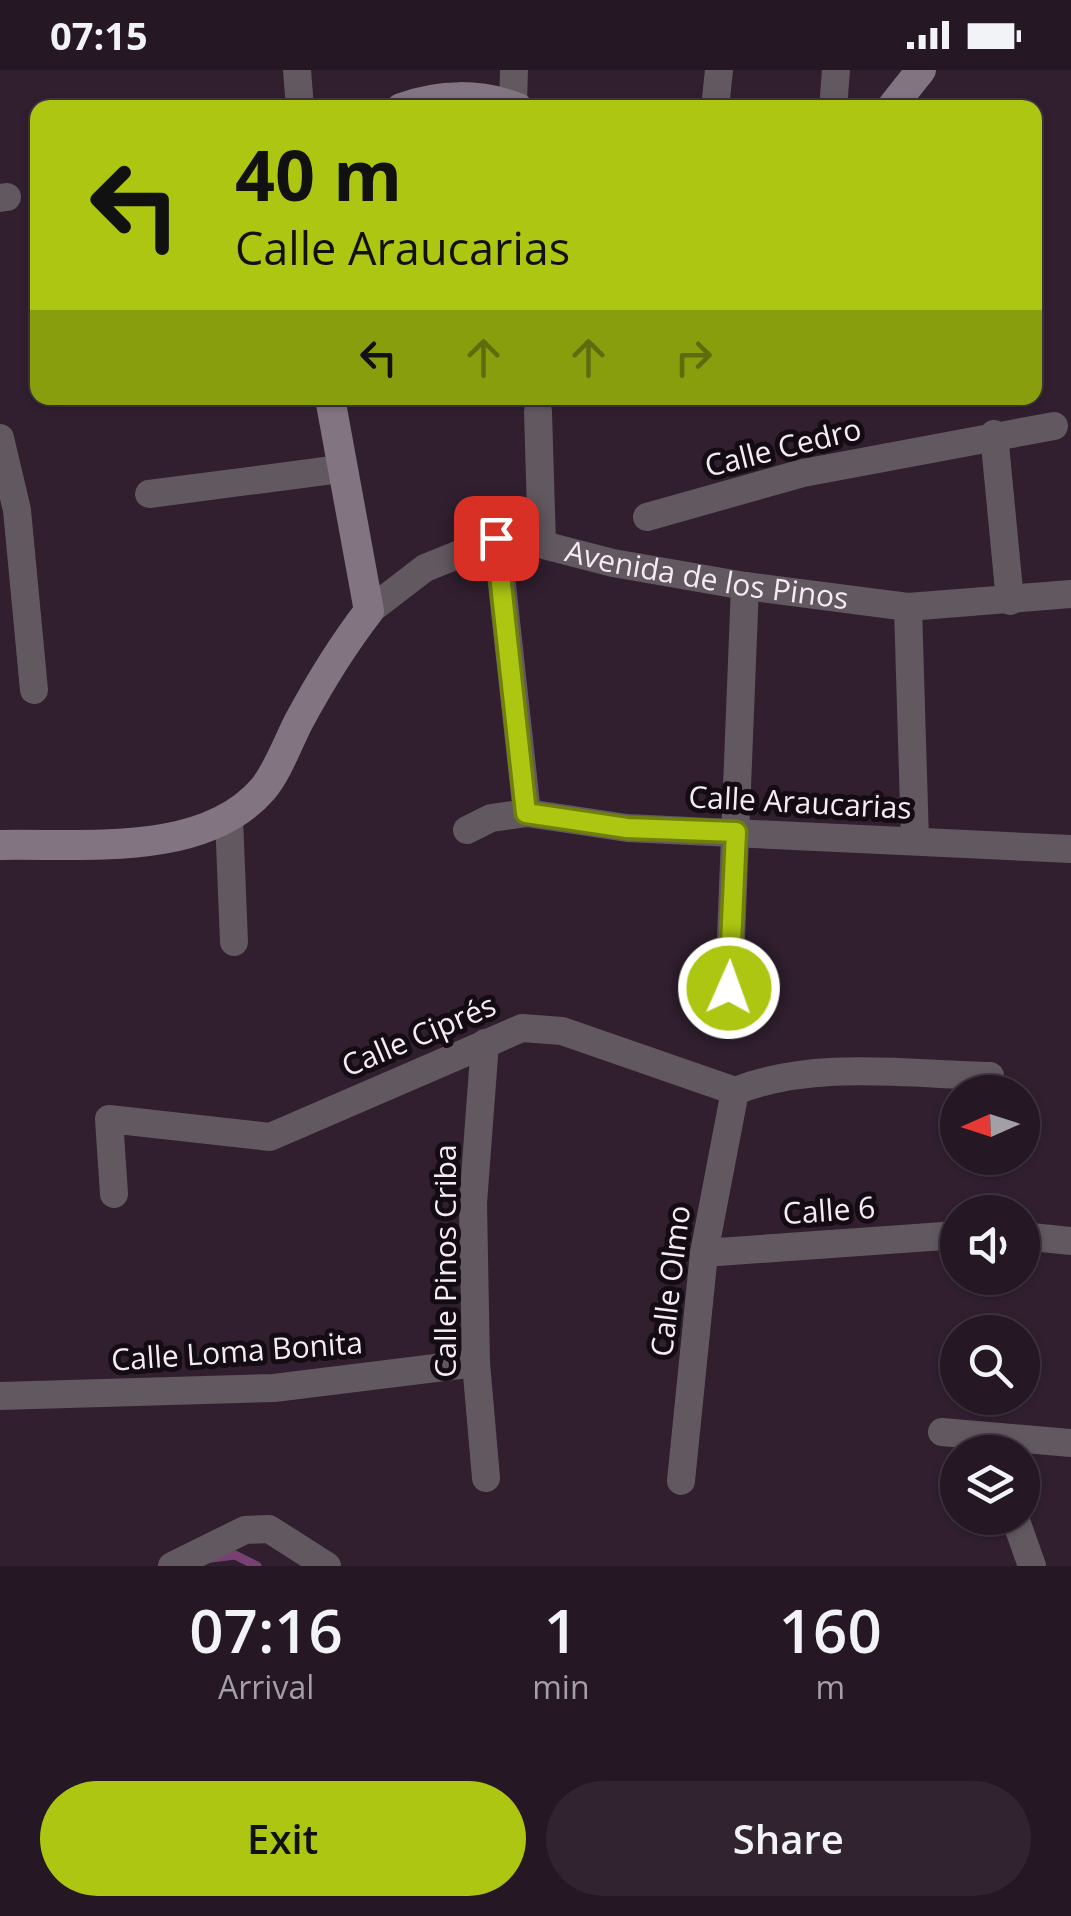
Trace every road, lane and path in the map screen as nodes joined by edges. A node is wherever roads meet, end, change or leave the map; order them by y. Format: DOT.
graph roads {
  1 [pos="296,70"];
  2 [pos="514,70"];
  3 [pos="719,70"];
  4 [pos="922,70"];
  5 [pos="299,100"];
  6 [pos="423,100"];
  7 [pos="487,100"];
  8 [pos="515,100"];
  9 [pos="716,100"];
  10 [pos="898,100"];
  11 [pos="331,405"];
  12 [pos="538,412"];
  13 [pos="1054,426"];
  14 [pos="994,434"];
  15 [pos="0,438"];
  16 [pos="340,469"];
  17 [pos="149,494"];
  18 [pos="647,517"];
  19 [pos="496,538"];
  20 [pos="542,544"];
  21 [pos="745,586"];
  22 [pos="1071,594"];
  23 [pos="1010,601"];
  24 [pos="908,607"];
  25 [pos="369,611"];
  26 [pos="34,690"];
  27 [pos="526,813"];
  28 [pos="228,818"];
  29 [pos="466,830"];
  30 [pos="736,832"];
  31 [pos="915,841"];
  32 [pos="0,845"];
  33 [pos="1071,849"];
  34 [pos="234,942"];
  35 [pos="729,988"];
  36 [pos="485,1044"];
  37 [pos="956,1075"];
  38 [pos="735,1091"];
  39 [pos="114,1194"];
  40 [pos="940,1236"];
  41 [pos="1040,1238"];
  42 [pos="1071,1241"];
  43 [pos="704,1253"];
  44 [pos="476,1363"];
  45 [pos="0,1396"];
  46 [pos="942,1432"];
  47 [pos="956,1435"];
  48 [pos="1071,1443"];
  49 [pos="1040,1444"];
  50 [pos="486,1478"];
  51 [pos="681,1481"];
  52 [pos="1021,1535"];
  53 [pos="172,1566"];
  54 [pos="328,1566"];
  55 [pos="1032,1566"];
  1 -- 5 [label="street"];
  2 -- 8 [label="street"];
  3 -- 9 [label="street"];
  4 -- 10 [label="street"];
  6 -- 7 [label="street"];
  11 -- 16 [label="street"];
  12 -- 20 [label="street"];
  13 -- 14 [label="street, Calle Cedro"];
  14 -- 18 [label="street, Calle Cedro"];
  14 -- 23 [label="street"];
  15 -- 26 [label="street"];
  16 -- 17 [label="street"];
  16 -- 25 [label="street"];
  19 -- 20 [label="street, Avenida de los Pinos"];
  19 -- 25 [label="street"];
  19 -- 27 [label="street"];
  20 -- 21 [label="street, Avenida de los Pinos"];
  21 -- 24 [label="street, Avenida de los Pinos"];
  21 -- 30 [label="street"];
  22 -- 23 [label="street, Avenida de los Pinos"];
  23 -- 24 [label="street, Avenida de los Pinos"];
  24 -- 31 [label="street"];
  25 -- 28 [label="street"];
  27 -- 29 [label="street"];
  27 -- 30 [label="street, Calle Araucarias"];
  28 -- 32 [label="street"];
  28 -- 34 [label="street"];
  30 -- 31 [label="street, Calle Araucarias"];
  30 -- 35 [label="street"];
  31 -- 33 [label="street, Calle Araucarias"];
  36 -- 38 [label="street, Calle Ciprés"];
  36 -- 39 [label="street, Calle Ciprés"];
  36 -- 44 [label="street, Calle Pinos Criba"];
  37 -- 38 [label="street"];
  38 -- 43 [label="street, Calle Olmo"];
  40 -- 43 [label="street, Calle 6"];
  41 -- 42 [label="street"];
  43 -- 51 [label="street, Calle Olmo"];
  44 -- 45 [label="street, Calle Loma Bonita"];
  44 -- 50 [label="street, Calle Pinos Criba"];
  46 -- 47 [label="street"];
  48 -- 49 [label="street"];
  52 -- 55 [label="street"];
  53 -- 54 [label="street"];
}
